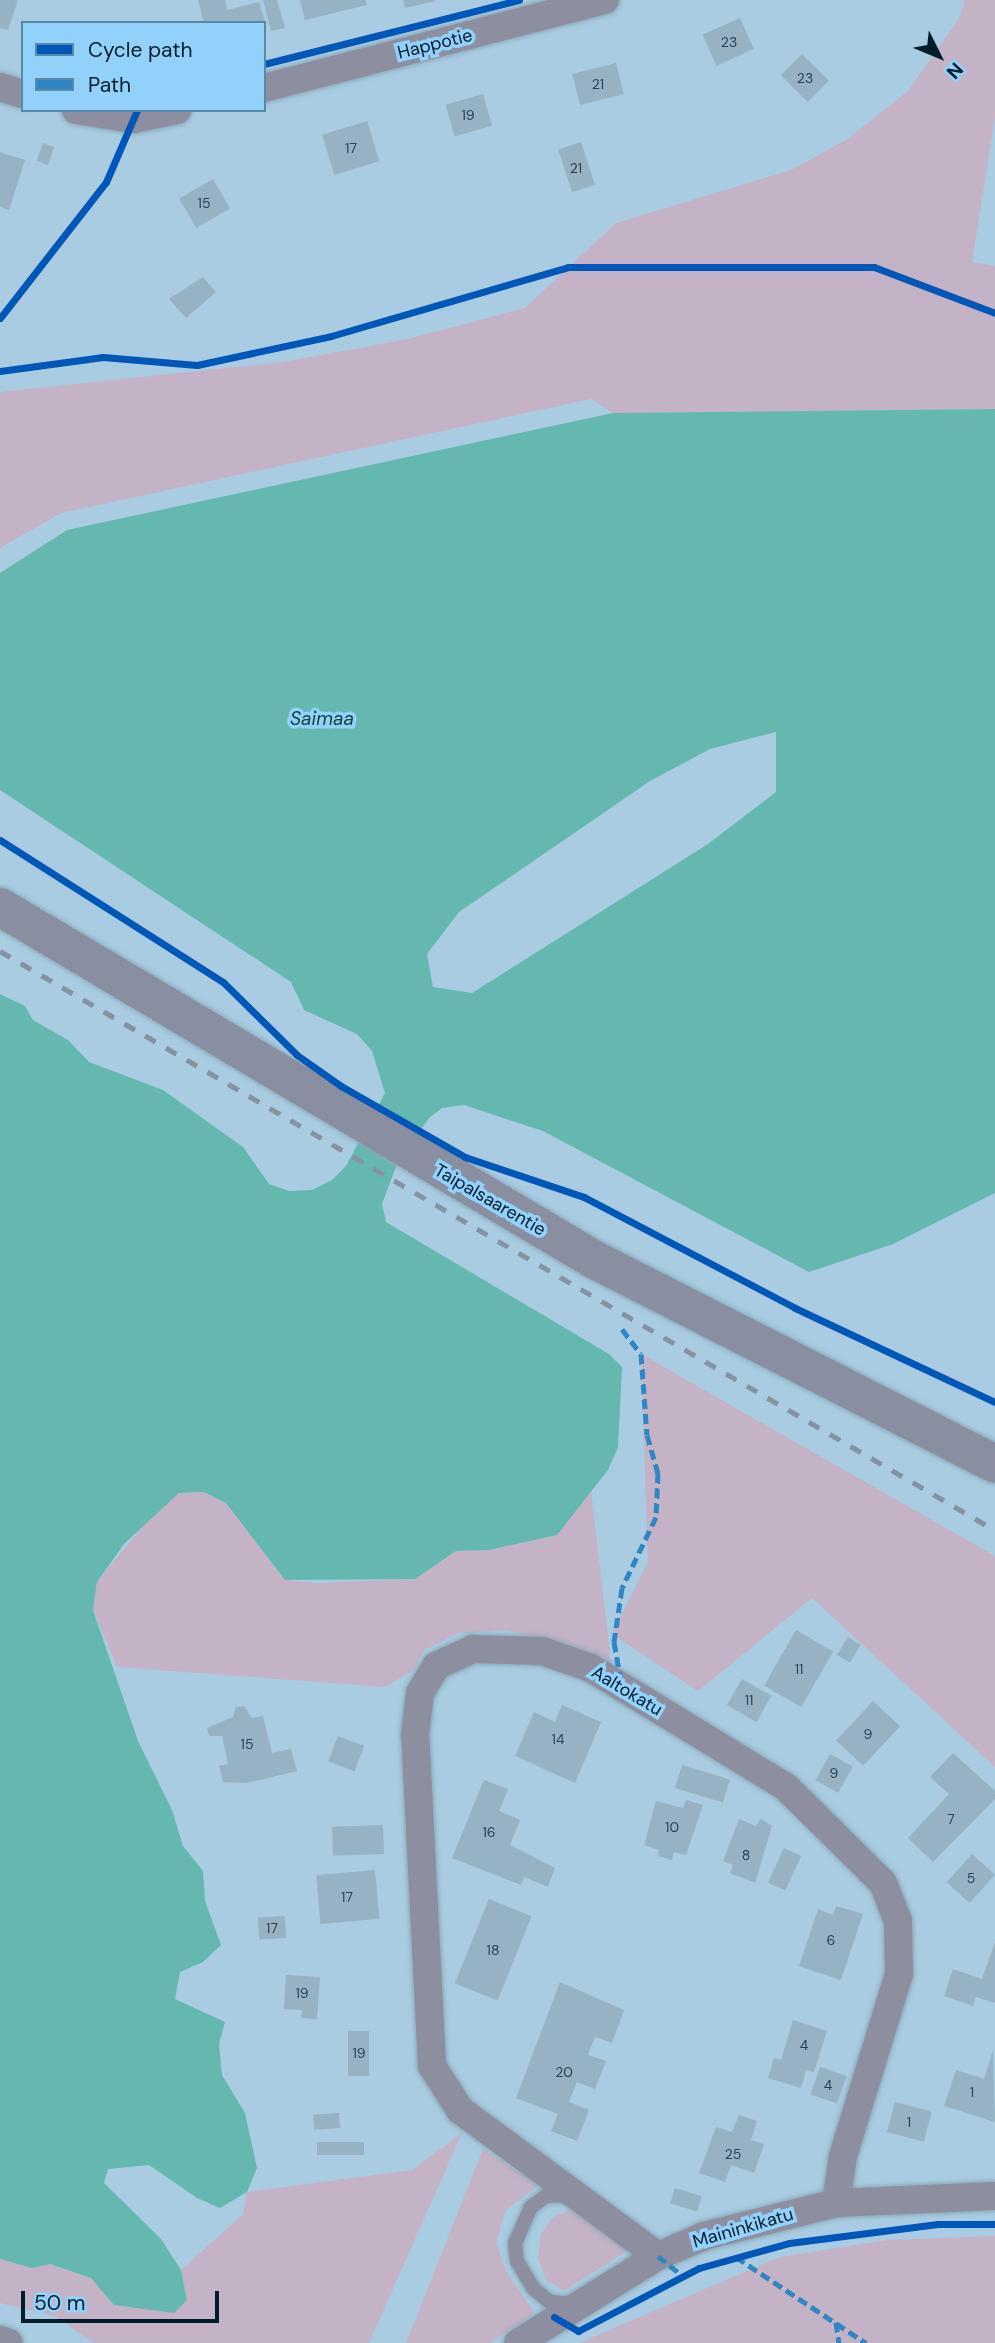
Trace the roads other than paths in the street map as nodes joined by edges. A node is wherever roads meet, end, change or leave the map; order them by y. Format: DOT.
graph roads {
  1 [pos="605,0"];
  2 [pos="0,87"];
  3 [pos="266,87"];
  4 [pos="21,93"];
  5 [pos="88,112"];
  6 [pos="167,112"];
  7 [pos="0,907"];
  8 [pos="995,1464"];
  9 [pos="995,2196"];
  10 [pos="590,2201"];
  11 [pos="836,2203"];
  12 [pos="658,2256"];
  13 [pos="575,2304"];
  14 [pos="0,2340"];
  15 [pos="9,2343"];
  16 [pos="518,2343"];
  1 -- 3 [label="street, Happotie"];
  2 -- 4 [label="street"];
  5 -- 6 [label="street"];
  7 -- 8 [label="main road, Taipalsaarentie"];
  9 -- 11 [label="street, Maininkikatu"];
  10 -- 11 [label="street, Aaltokatu"];
  10 -- 12 [label="street, Aaltokatu"];
  10 -- 13 [label="lane"];
  11 -- 12 [label="street, Maininkikatu"];
  12 -- 13 [label="street, Maininkikatu"];
  13 -- 16 [label="street, Maininkikatu"];
  14 -- 15 [label="street"];
}
